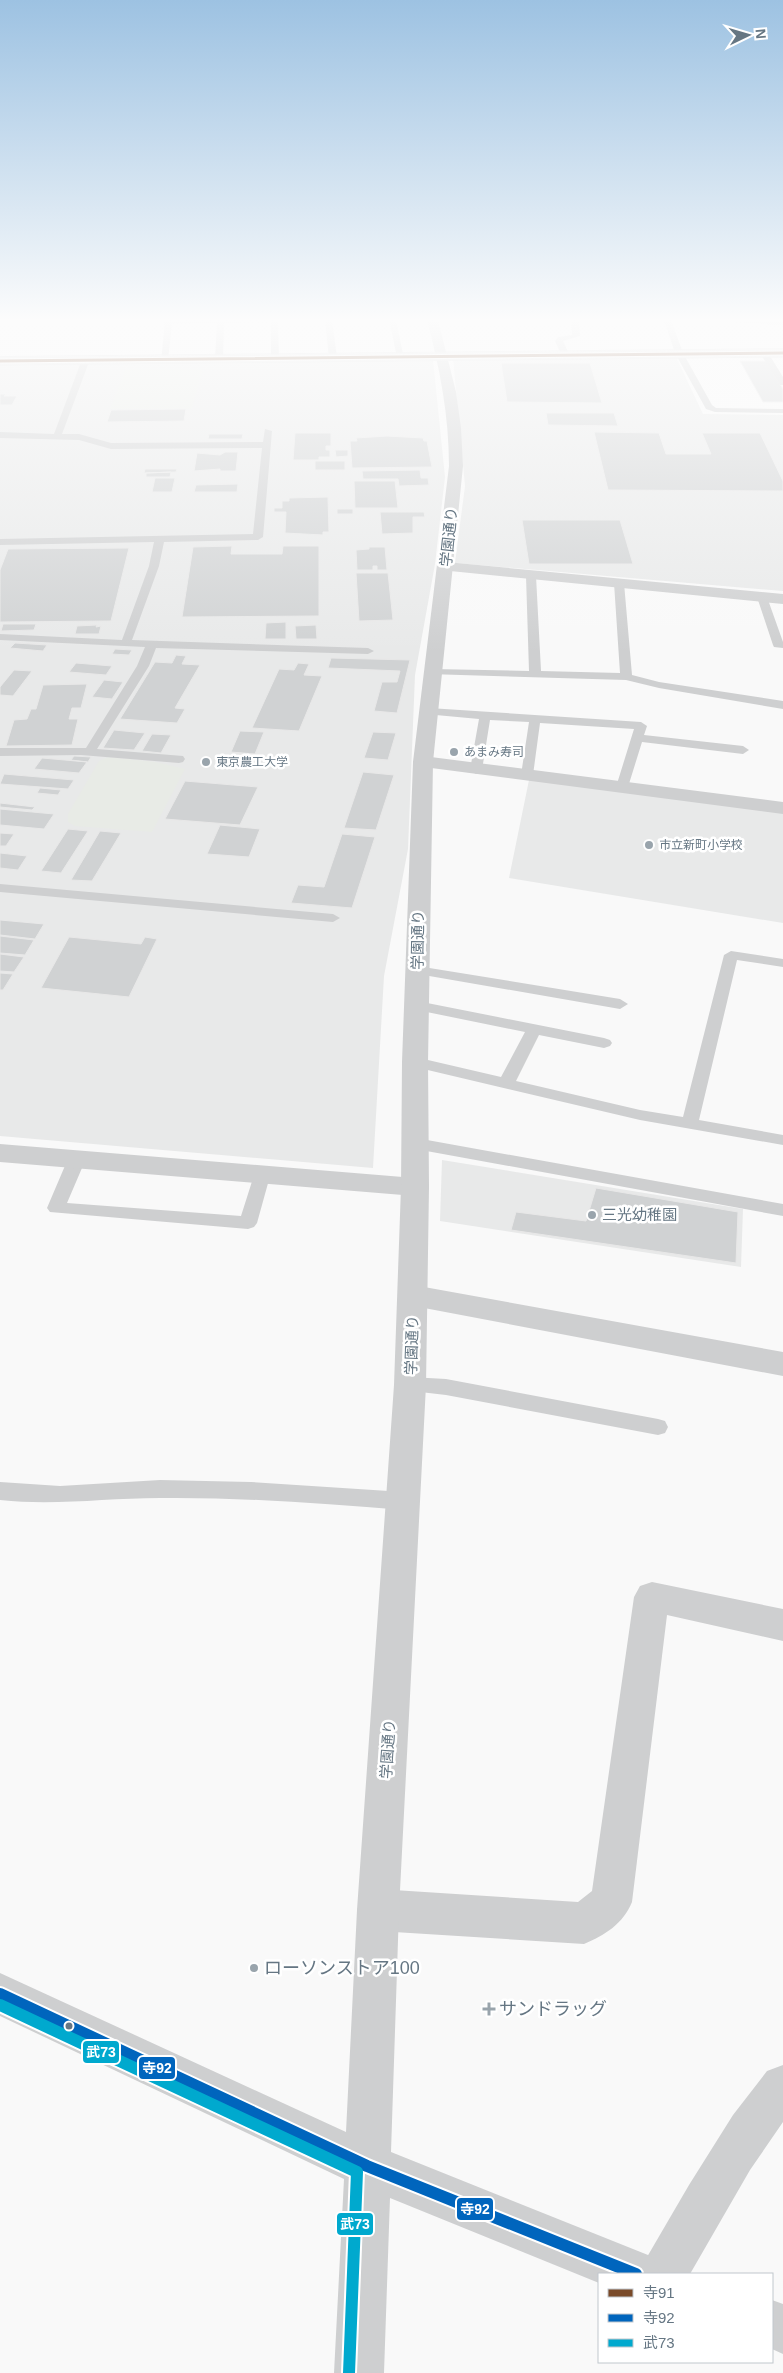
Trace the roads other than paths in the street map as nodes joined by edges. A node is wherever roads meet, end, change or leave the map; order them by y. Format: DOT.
graph roads {
  1 [pos="59,431"];
  2 [pos="268,431"];
  3 [pos="457,431"];
  4 [pos="0,435"];
  5 [pos="57,436"];
  6 [pos="266,445"];
  7 [pos="160,539"];
  8 [pos="0,542"];
  9 [pos="446,567"];
  10 [pos="531,576"];
  11 [pos="619,583"];
  12 [pos="762,597"];
  13 [pos="783,598"];
  14 [pos="0,637"];
  15 [pos="126,643"];
  16 [pos="152,644"];
  17 [pos="783,645"];
  18 [pos="368,651"];
  19 [pos="432,672"];
  20 [pos="535,675"];
  21 [pos="626,677"];
  22 [pos="783,705"];
  23 [pos="429,712"];
  24 [pos="485,716"];
  25 [pos="535,718"];
  26 [pos="637,738"];
  27 [pos="743,750"];
  28 [pos="0,752"];
  29 [pos="89,752"];
  30 [pos="179,759"];
  31 [pos="423,762"];
  32 [pos="476,770"];
  33 [pos="527,774"];
  34 [pos="622,787"];
  35 [pos="783,808"];
  36 [pos="0,888"];
  37 [pos="333,918"];
  38 [pos="783,963"];
  39 [pos="417,970"];
  40 [pos="620,1004"];
  41 [pos="416,1006"];
  42 [pos="534,1030"];
  43 [pos="604,1044"];
  44 [pos="415,1062"];
  45 [pos="506,1084"];
  46 [pos="690,1123"];
  47 [pos="783,1140"];
  48 [pos="416,1144"];
  49 [pos="0,1154"];
  50 [pos="76,1161"];
  51 [pos="261,1176"];
  52 [pos="416,1187"];
  53 [pos="783,1210"];
  54 [pos="413,1296"];
  55 [pos="783,1364"];
  56 [pos="410,1385"];
  57 [pos="658,1427"];
  58 [pos="0,1491"];
  59 [pos="404,1501"];
  60 [pos="783,1625"];
  61 [pos="378,1910"];
  62 [pos="0,1994"];
  63 [pos="783,2086"];
  64 [pos="367,2166"];
  65 [pos="634,2273"];
  66 [pos="665,2273"];
  67 [pos="359,2373"];
  1 -- 5 [label="lane"];
  2 -- 6 [label="lane"];
  3 -- 9 [label="street, 学園通り"];
  4 -- 5 [label="lane"];
  5 -- 6 [label="lane"];
  6 -- 7 [label="lane"];
  7 -- 8 [label="lane"];
  7 -- 15 [label="lane"];
  9 -- 10 [label="street"];
  9 -- 19 [label="street, 学園通り"];
  10 -- 11 [label="street"];
  10 -- 20 [label="lane"];
  11 -- 12 [label="street"];
  11 -- 21 [label="lane"];
  12 -- 13 [label="street"];
  12 -- 17 [label="lane"];
  14 -- 15 [label="lane"];
  15 -- 16 [label="lane"];
  16 -- 18 [label="lane"];
  16 -- 29 [label="lane"];
  19 -- 20 [label="lane"];
  19 -- 23 [label="street, 学園通り"];
  20 -- 21 [label="lane"];
  21 -- 22 [label="lane"];
  23 -- 24 [label="lane"];
  23 -- 31 [label="street, 学園通り"];
  24 -- 25 [label="lane"];
  24 -- 32 [label="lane"];
  25 -- 26 [label="lane"];
  25 -- 33 [label="lane"];
  26 -- 27 [label="lane"];
  26 -- 34 [label="lane"];
  28 -- 29 [label="lane"];
  29 -- 30 [label="lane"];
  31 -- 32 [label="street"];
  31 -- 39 [label="street, 学園通り"];
  32 -- 33 [label="street"];
  33 -- 34 [label="street"];
  34 -- 35 [label="street"];
  36 -- 37 [label="lane"];
  38 -- 46 [label="lane"];
  39 -- 40 [label="lane"];
  39 -- 41 [label="street, 学園通り"];
  41 -- 42 [label="lane"];
  41 -- 44 [label="street, 学園通り"];
  42 -- 43 [label="lane"];
  42 -- 45 [label="lane"];
  44 -- 45 [label="lane"];
  44 -- 48 [label="street, 学園通り"];
  45 -- 46 [label="lane"];
  46 -- 47 [label="lane"];
  48 -- 52 [label="street, 学園通り"];
  48 -- 53 [label="lane"];
  49 -- 50 [label="street"];
  50 -- 51 [label="street"];
  50 -- 51 [label="lane"];
  51 -- 52 [label="street"];
  52 -- 54 [label="street, 学園通り"];
  54 -- 55 [label="street"];
  54 -- 56 [label="street, 学園通り"];
  56 -- 57 [label="lane"];
  56 -- 59 [label="street, 学園通り"];
  58 -- 59 [label="lane"];
  59 -- 61 [label="street, 学園通り"];
  60 -- 61 [label="street"];
  61 -- 64 [label="street, 学園通り"];
  62 -- 64 [label="street"];
  63 -- 66 [label="street"];
  64 -- 65 [label="street"];
  64 -- 67 [label="street, 学園通り"];
}
